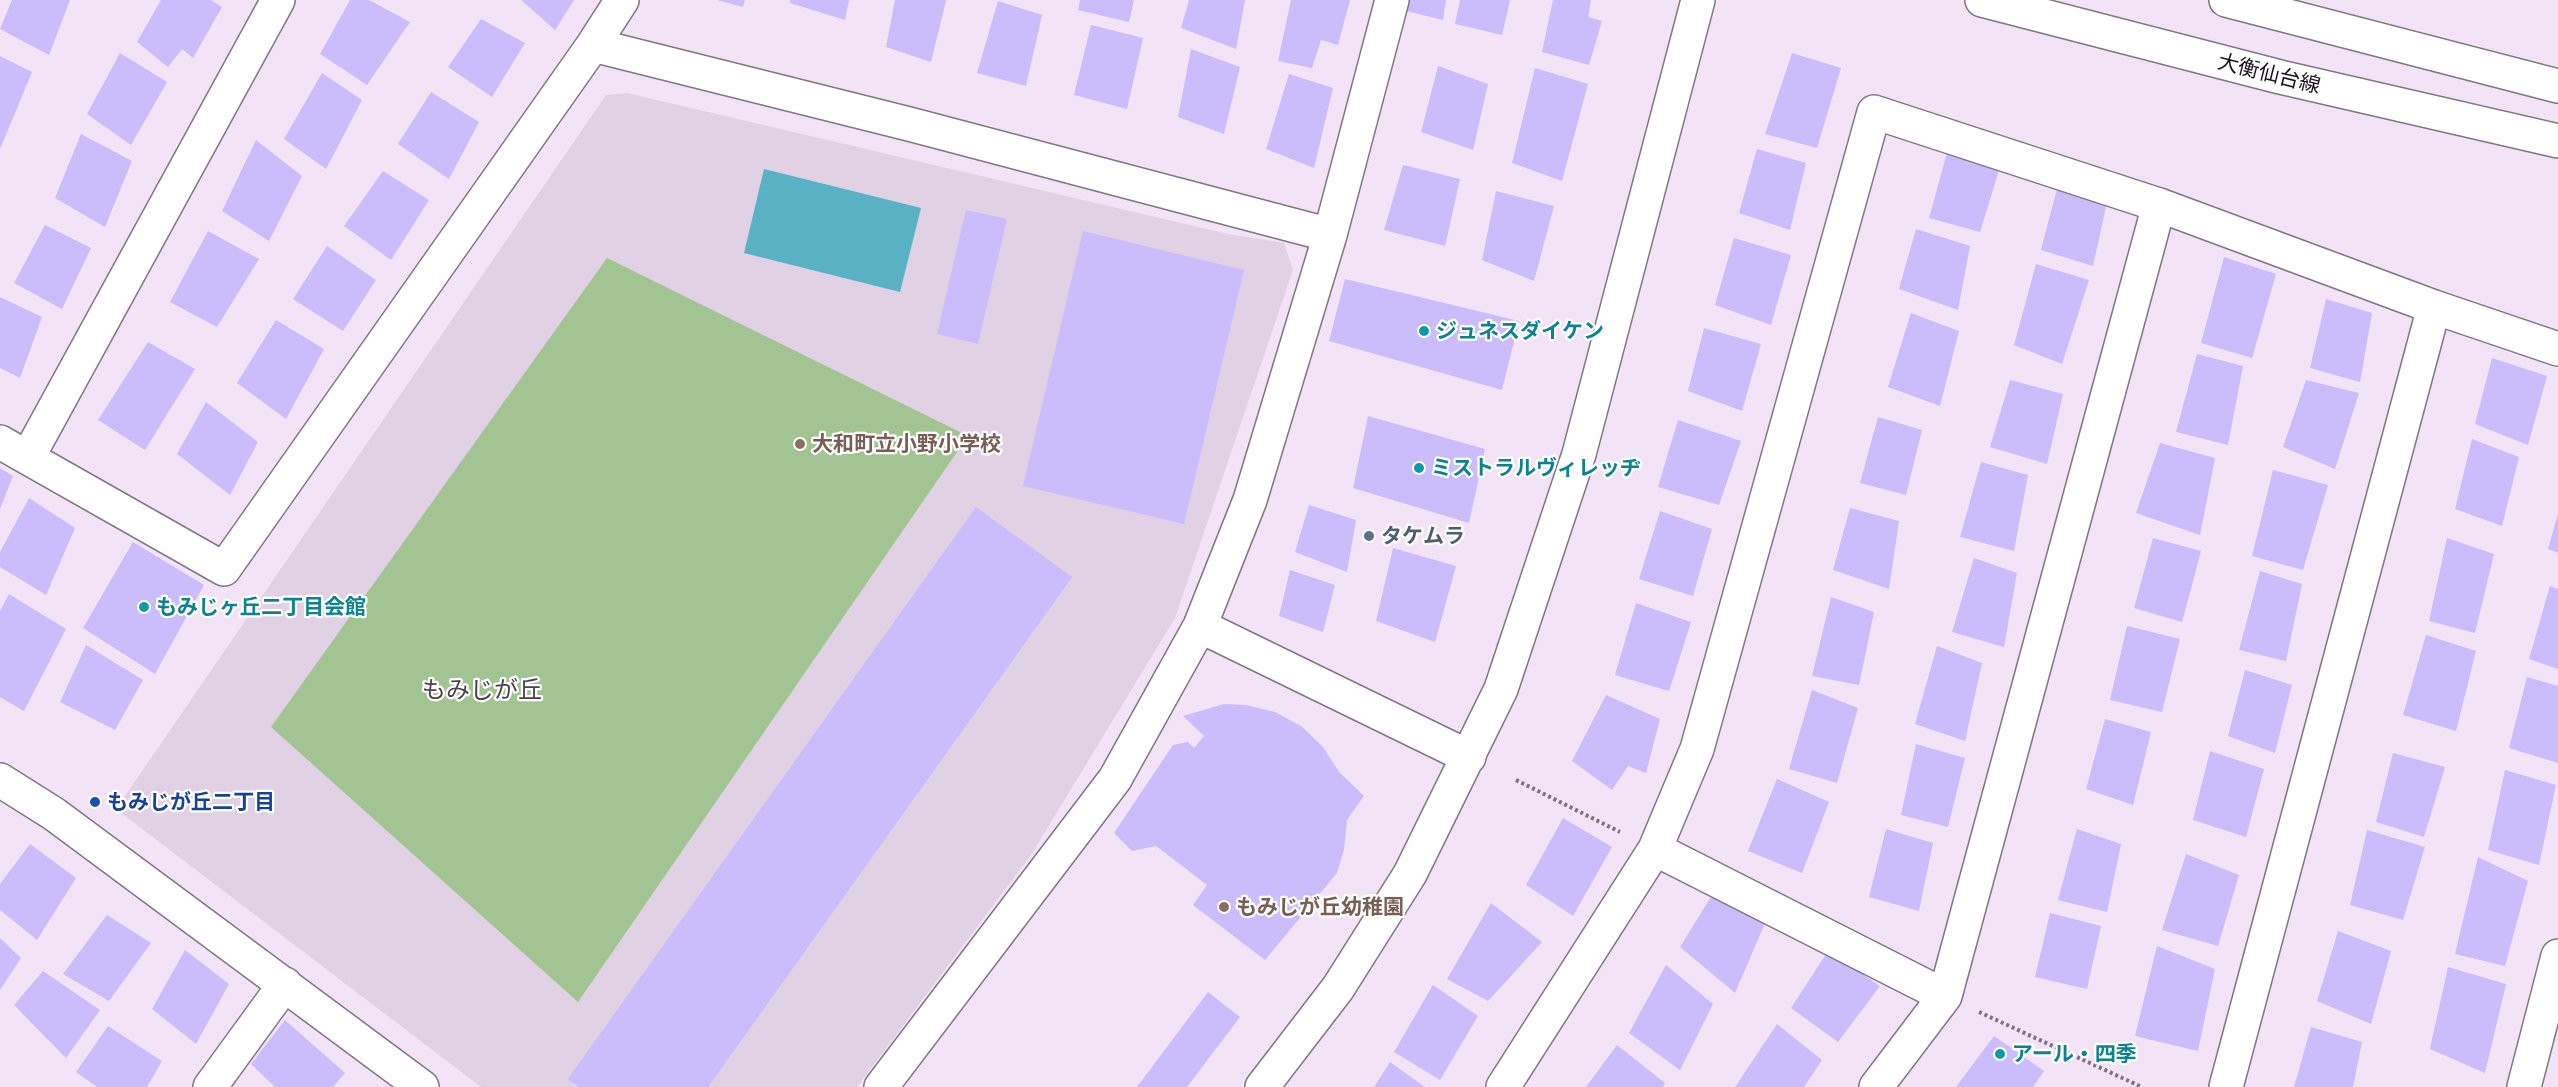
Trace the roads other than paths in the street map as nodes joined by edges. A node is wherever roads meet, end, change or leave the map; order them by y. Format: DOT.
graph roads {
  1 [pos="278,0"];
  2 [pos="622,0"];
  3 [pos="1392,0"];
  4 [pos="1698,0"];
  5 [pos="1982,0"];
  6 [pos="2226,0"];
  7 [pos="593,45"];
  8 [pos="2558,86"];
  9 [pos="2558,141"];
  10 [pos="2159,205"];
  11 [pos="1330,236"];
  12 [pos="2434,307"];
  13 [pos="2558,349"];
  14 [pos="0,442"];
  15 [pos="28,457"];
  16 [pos="1200,626"];
  17 [pos="1468,757"];
  18 [pos="0,780"];
  19 [pos="1656,849"];
  20 [pos="2558,956"];
  21 [pos="285,984"];
  22 [pos="1944,996"];
  23 [pos="210,1087"];
  24 [pos="422,1087"];
  25 [pos="881,1087"];
  26 [pos="1262,1087"];
  27 [pos="1503,1087"];
  28 [pos="1876,1087"];
  29 [pos="2226,1087"];
  30 [pos="2524,1087"];
  1 -- 15 [label="street"];
  2 -- 7 [label="street"];
  3 -- 11 [label="street"];
  4 -- 17 [label="street"];
  5 -- 9 [label="street, 大衡仙台線"];
  6 -- 8 [label="street"];
  7 -- 11 [label="street"];
  7 -- 15 [label="street"];
  10 -- 12 [label="street"];
  10 -- 19 [label="street"];
  10 -- 22 [label="street"];
  11 -- 16 [label="street"];
  12 -- 13 [label="street"];
  12 -- 29 [label="street"];
  14 -- 15 [label="street"];
  16 -- 17 [label="street"];
  16 -- 25 [label="street"];
  17 -- 26 [label="street"];
  18 -- 21 [label="street"];
  19 -- 22 [label="street"];
  19 -- 27 [label="street"];
  20 -- 30 [label="street"];
  21 -- 23 [label="street"];
  21 -- 24 [label="street"];
  22 -- 28 [label="street"];
}
